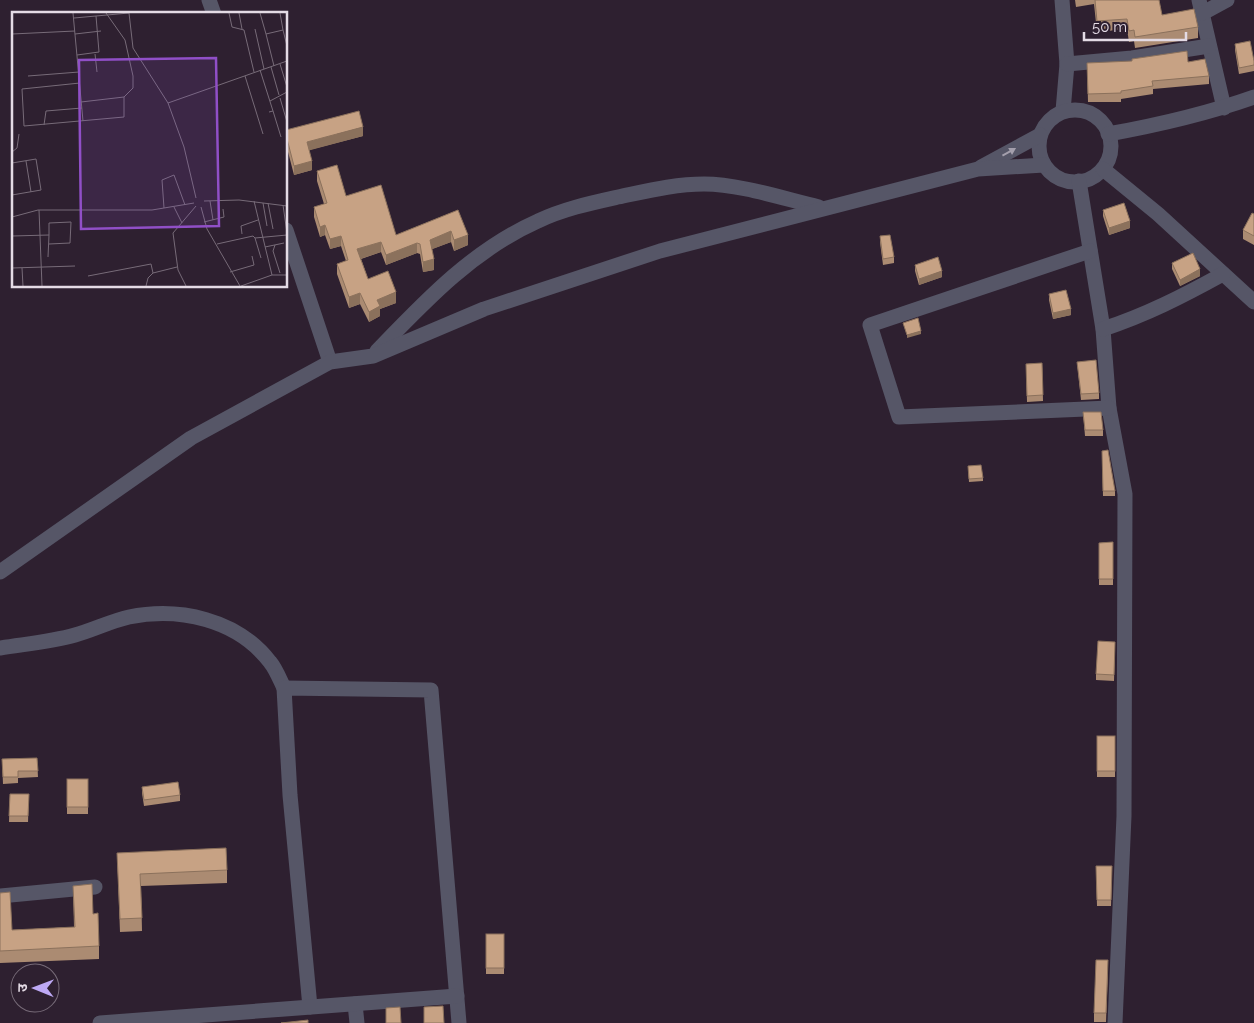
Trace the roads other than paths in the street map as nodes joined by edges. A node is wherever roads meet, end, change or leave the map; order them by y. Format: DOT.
graph roads {
  1 [pos="209,0"];
  2 [pos="1062,0"];
  3 [pos="1227,0"];
  4 [pos="1201,7"];
  5 [pos="213,12"];
  6 [pos="1209,46"];
  7 [pos="1067,64"];
  8 [pos="1254,98"];
  9 [pos="1224,108"];
  10 [pos="1063,112"];
  11 [pos="1108,134"];
  12 [pos="1040,135"];
  13 [pos="1044,165"];
  14 [pos="1103,168"];
  15 [pos="978,169"];
  16 [pos="1079,181"];
  17 [pos="822,208"];
  18 [pos="288,236"];
  19 [pos="1090,251"];
  20 [pos="1223,274"];
  21 [pos="1254,302"];
  22 [pos="1103,329"];
  23 [pos="373,356"];
  24 [pos="330,362"];
  25 [pos="1109,408"];
  26 [pos="0,572"];
  27 [pos="0,648"];
  28 [pos="284,688"];
  29 [pos="94,887"];
  30 [pos="0,896"];
  31 [pos="457,996"];
  32 [pos="355,1004"];
  33 [pos="310,1007"];
  34 [pos="170,1020"];
  35 [pos="100,1023"];
  36 [pos="357,1023"];
  37 [pos="459,1023"];
  38 [pos="1115,1023"];
  1 -- 5 [label="street"];
  2 -- 7 [label="street"];
  3 -- 4 [label="street"];
  4 -- 6 [label="street"];
  6 -- 7 [label="street"];
  6 -- 9 [label="street"];
  7 -- 10 [label="street"];
  8 -- 9 [label="street"];
  9 -- 11 [label="street"];
  10 -- 11 [label="street"];
  10 -- 12 [label="street"];
  11 -- 14 [label="street"];
  12 -- 13 [label="street"];
  15 -- 12 [label="street, one-way"];
  13 -- 15 [label="street"];
  13 -- 16 [label="street"];
  14 -- 16 [label="street"];
  14 -- 20 [label="street"];
  15 -- 17 [label="street"];
  16 -- 19 [label="street"];
  17 -- 23 [label="street"];
  17 -- 23 [label="street"];
  18 -- 24 [label="street"];
  19 -- 22 [label="street"];
  19 -- 25 [label="street"];
  20 -- 21 [label="street"];
  20 -- 22 [label="street"];
  22 -- 25 [label="street"];
  23 -- 24 [label="street"];
  24 -- 26 [label="street"];
  25 -- 38 [label="street"];
  27 -- 28 [label="street"];
  28 -- 31 [label="street"];
  28 -- 33 [label="street"];
  29 -- 30 [label="street"];
  31 -- 32 [label="street"];
  31 -- 37 [label="street"];
  32 -- 33 [label="street"];
  32 -- 36 [label="street"];
  33 -- 34 [label="street"];
  34 -- 35 [label="street"];
}
